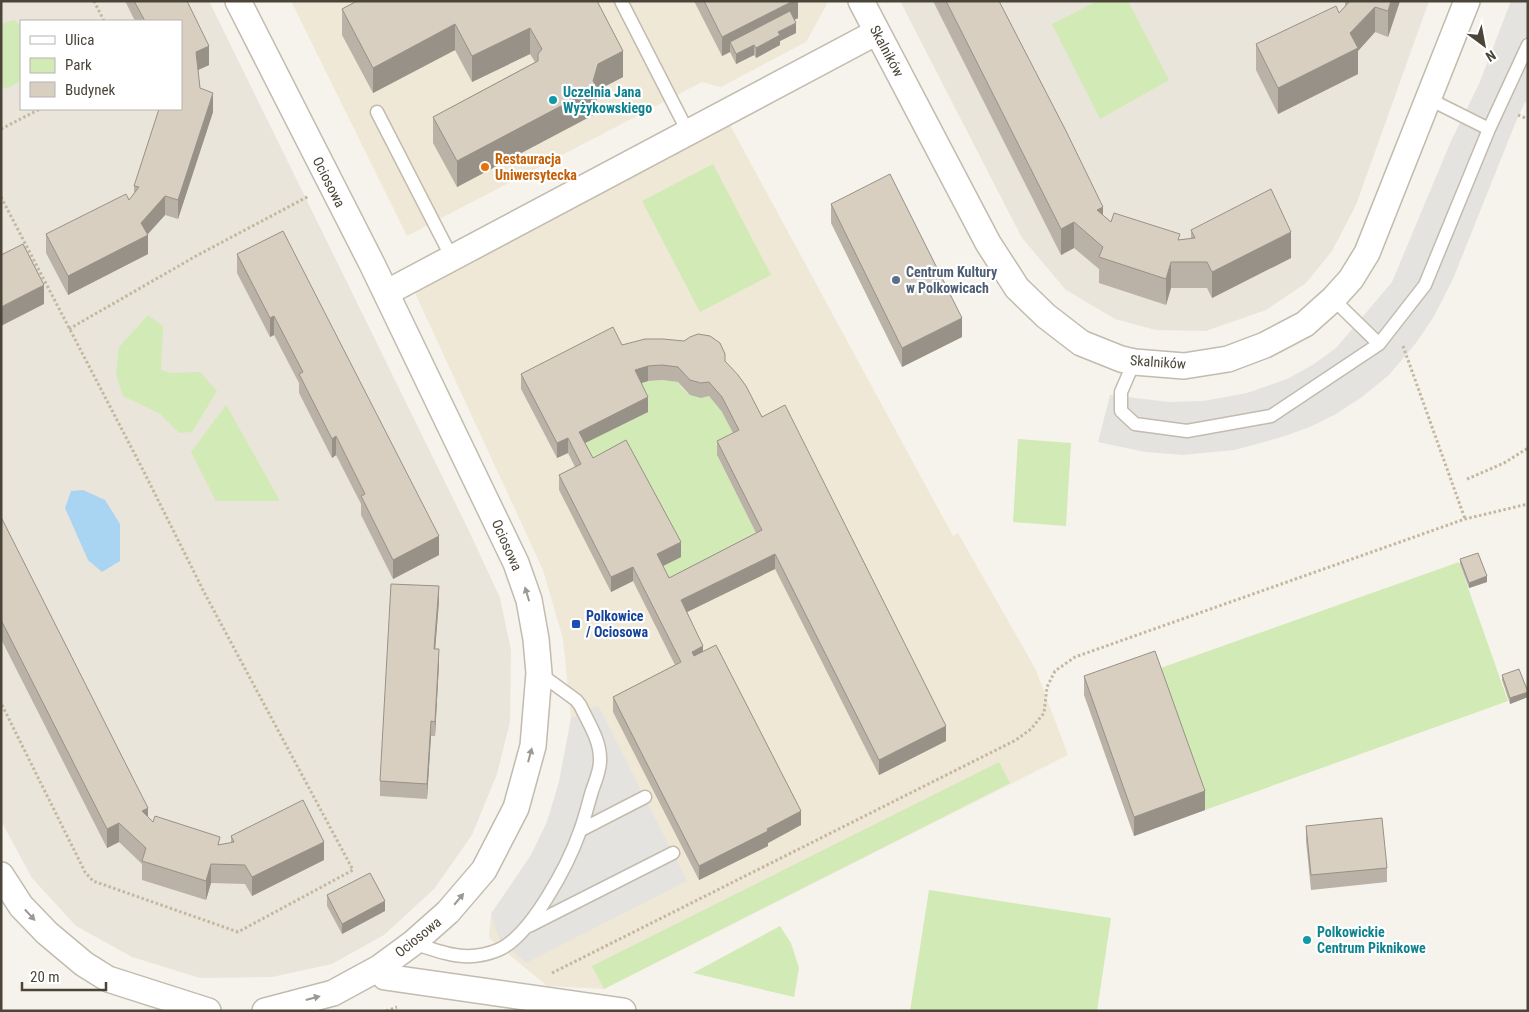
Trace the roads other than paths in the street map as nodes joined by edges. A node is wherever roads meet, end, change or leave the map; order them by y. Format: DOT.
graph roads {
  1 [pos="238,1"];
  2 [pos="621,1"];
  3 [pos="861,1"];
  4 [pos="1466,1"];
  5 [pos="877,32"];
  6 [pos="1528,45"];
  7 [pos="1429,99"];
  8 [pos="377,112"];
  9 [pos="1489,128"];
  10 [pos="688,132"];
  11 [pos="452,258"];
  12 [pos="386,293"];
  13 [pos="1333,299"];
  14 [pos="1379,344"];
  15 [pos="1134,362"];
  16 [pos="539,673"];
  17 [pos="645,796"];
  18 [pos="581,830"];
  19 [pos="673,853"];
  20 [pos="1,875"];
  21 [pos="529,926"];
  22 [pos="413,943"];
  23 [pos="379,968"];
  24 [pos="208,1011"];
  25 [pos="266,1011"];
  26 [pos="623,1011"];
  1 -- 12 [label="street, Ociosowa"];
  2 -- 10 [label="lane"];
  3 -- 5 [label="street, Skalników"];
  4 -- 7 [label="street, Skalników"];
  5 -- 10 [label="street"];
  5 -- 15 [label="street, Skalników"];
  6 -- 9 [label="lane"];
  7 -- 9 [label="lane"];
  7 -- 13 [label="street, Skalników"];
  8 -- 11 [label="lane"];
  9 -- 14 [label="lane"];
  10 -- 11 [label="street"];
  11 -- 12 [label="street"];
  16 -- 12 [label="street, Ociosowa, one-way"];
  13 -- 14 [label="lane"];
  13 -- 15 [label="street, Skalników"];
  14 -- 15 [label="lane"];
  16 -- 18 [label="lane"];
  22 -- 16 [label="street, Ociosowa, one-way"];
  17 -- 18 [label="lane"];
  18 -- 21 [label="lane"];
  19 -- 21 [label="lane"];
  20 -- 24 [label="street, one-way"];
  21 -- 22 [label="lane"];
  22 -- 23 [label="street, Ociosowa"];
  25 -- 23 [label="street, Ociosowa, one-way"];
  23 -- 26 [label="street"];
}
